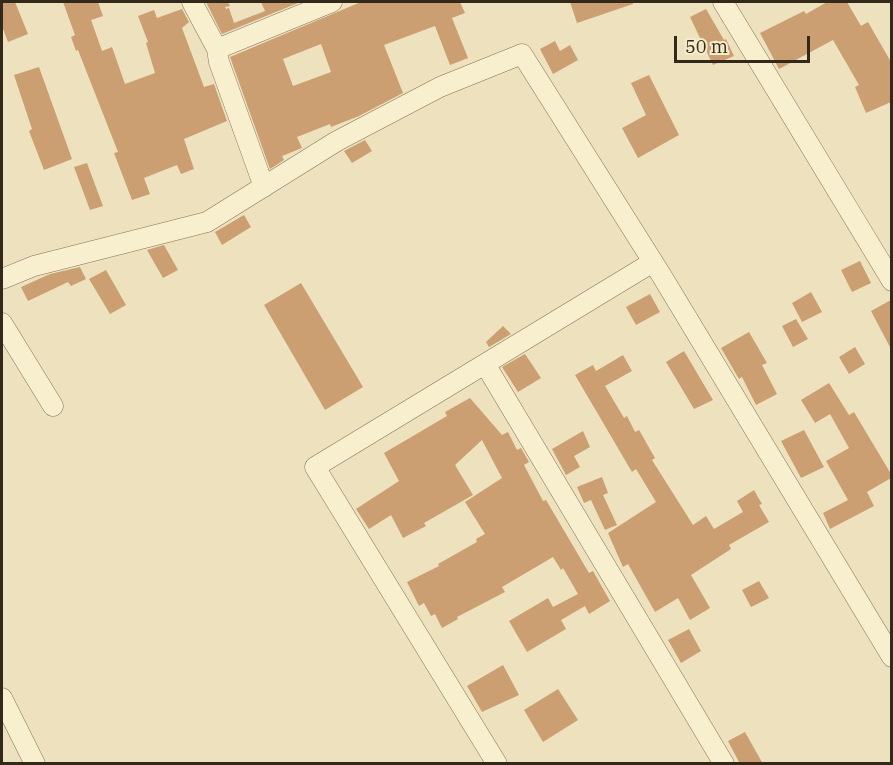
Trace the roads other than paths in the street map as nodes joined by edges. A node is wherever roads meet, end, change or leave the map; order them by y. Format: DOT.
graph roads {
  1 [pos="192,2"];
  2 [pos="332,2"];
  3 [pos="723,2"];
  4 [pos="217,49"];
  5 [pos="264,187"];
  6 [pos="652,262"];
  7 [pos="2,279"];
  8 [pos="891,281"];
  9 [pos="2,323"];
  10 [pos="485,364"];
  11 [pos="53,406"];
  12 [pos="891,657"];
  13 [pos="2,698"];
  14 [pos="35,764"];
  15 [pos="498,764"];
  16 [pos="724,764"];
  1 -- 4 [label="street"];
  2 -- 4 [label="street"];
  3 -- 8 [label="street"];
  4 -- 5 [label="street"];
  5 -- 6 [label="street"];
  5 -- 7 [label="street"];
  6 -- 10 [label="street"];
  6 -- 12 [label="street"];
  9 -- 11 [label="street"];
  10 -- 15 [label="street"];
  10 -- 16 [label="street"];
  13 -- 14 [label="street"];
}
